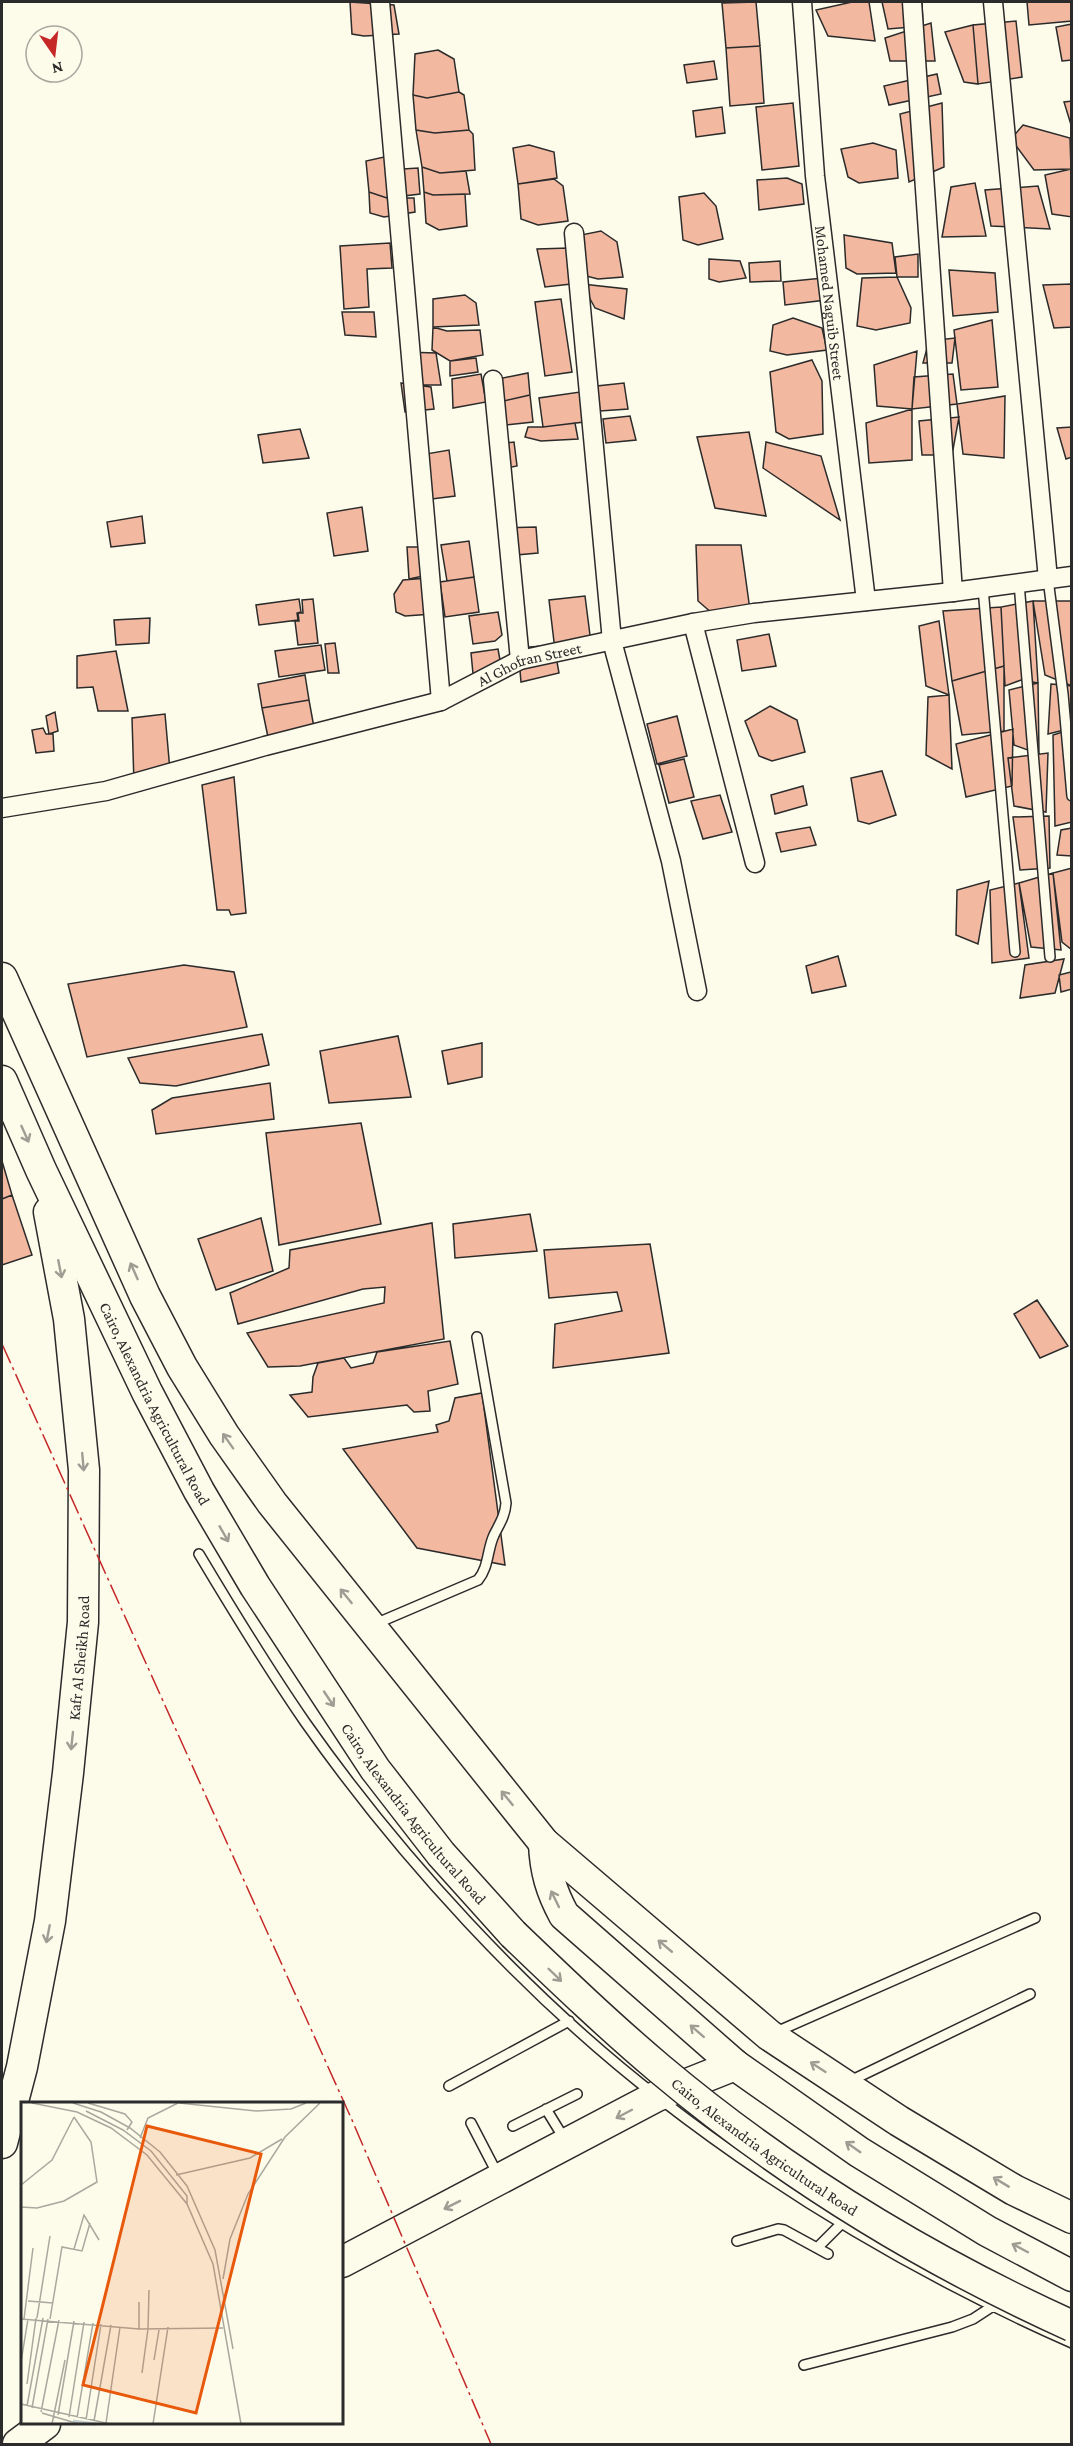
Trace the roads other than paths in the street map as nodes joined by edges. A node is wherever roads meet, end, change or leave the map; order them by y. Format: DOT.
graph roads {
  1 [pos="380,2"];
  2 [pos="802,2"];
  3 [pos="912,2"];
  4 [pos="993,2"];
  5 [pos="574,232"];
  6 [pos="493,380"];
  7 [pos="1071,576"];
  8 [pos="1048,579"];
  9 [pos="1019,583"];
  10 [pos="983,588"];
  11 [pos="953,592"];
  12 [pos="866,601"];
  13 [pos="693,623"];
  14 [pos="612,641"];
  15 [pos="520,660"];
  16 [pos="441,701"];
  17 [pos="1071,796"];
  18 [pos="2,808"];
  19 [pos="755,863"];
  20 [pos="1015,952"];
  21 [pos="1050,957"];
  22 [pos="2,978"];
  23 [pos="697,991"];
  24 [pos="2,1081"];
  25 [pos="41,1170"];
  26 [pos="477,1337"];
  27 [pos="199,1554"];
  28 [pos="370,1626"];
  29 [pos="544,1843"];
  30 [pos="1035,1918"];
  31 [pos="1030,1994"];
  32 [pos="569,2021"];
  33 [pos="769,2035"];
  34 [pos="735,2065"];
  35 [pos="844,2084"];
  36 [pos="449,2086"];
  37 [pos="577,2094"];
  38 [pos="657,2096"];
  39 [pos="546,2109"];
  40 [pos="471,2123"];
  41 [pos="513,2126"];
  42 [pos="2,2143"];
  43 [pos="567,2144"];
  44 [pos="500,2180"];
  45 [pos="1071,2218"];
  46 [pos="842,2223"];
  47 [pos="737,2241"];
  48 [pos="817,2248"];
  49 [pos="828,2254"];
  50 [pos="344,2261"];
  51 [pos="1071,2276"];
  52 [pos="993,2306"];
  53 [pos="1071,2326"];
  54 [pos="1071,2343"];
  55 [pos="804,2365"];
  56 [pos="44,2425"];
  57 [pos="18,2445"];
  1 -- 16 [label="street"];
  2 -- 12 [label="street, Mohamed Naguib Street"];
  3 -- 11 [label="street"];
  4 -- 8 [label="street"];
  5 -- 14 [label="street"];
  6 -- 15 [label="street"];
  7 -- 8 [label="street, Al Ghofran Street"];
  8 -- 9 [label="street, Al Ghofran Street"];
  8 -- 17 [label="lane"];
  9 -- 10 [label="street, Al Ghofran Street"];
  9 -- 21 [label="lane"];
  10 -- 11 [label="street, Al Ghofran Street"];
  10 -- 20 [label="lane"];
  11 -- 12 [label="street, Al Ghofran Street"];
  12 -- 13 [label="street, Al Ghofran Street"];
  13 -- 14 [label="street, Al Ghofran Street"];
  13 -- 19 [label="street"];
  14 -- 15 [label="street, Al Ghofran Street"];
  14 -- 23 [label="street"];
  15 -- 16 [label="street, Al Ghofran Street"];
  16 -- 18 [label="street, Al Ghofran Street"];
  28 -- 22 [label="highway, one-way"];
  24 -- 25 [label="highway, Cairo, Alexandria Agricultural Road, one-way"];
  25 -- 42 [label="highway, Kafr Al Sheikh Road, one-way"];
  25 -- 53 [label="highway, Cairo, Alexandria Agricultural Road, one-way, bridge"];
  26 -- 28 [label="lane"];
  27 -- 32 [label="lane"];
  29 -- 28 [label="highway, one-way"];
  33 -- 29 [label="highway, one-way"];
  34 -- 29 [label="highway, one-way"];
  30 -- 33 [label="lane"];
  31 -- 35 [label="lane"];
  32 -- 36 [label="lane"];
  32 -- 38 [label="lane"];
  35 -- 33 [label="highway, one-way"];
  34 -- 38 [label="highway"];
  51 -- 34 [label="highway, one-way"];
  45 -- 35 [label="highway, one-way"];
  37 -- 39 [label="lane"];
  38 -- 43 [label="highway, one-way"];
  38 -- 46 [label="lane"];
  39 -- 41 [label="lane"];
  39 -- 43 [label="lane"];
  40 -- 44 [label="lane"];
  43 -- 44 [label="highway"];
  44 -- 50 [label="highway, one-way"];
  46 -- 48 [label="lane"];
  46 -- 52 [label="lane"];
  47 -- 48 [label="lane"];
  48 -- 49 [label="lane"];
  52 -- 54 [label="lane"];
  52 -- 55 [label="lane"];
  56 -- 57 [label="highway"];
}
